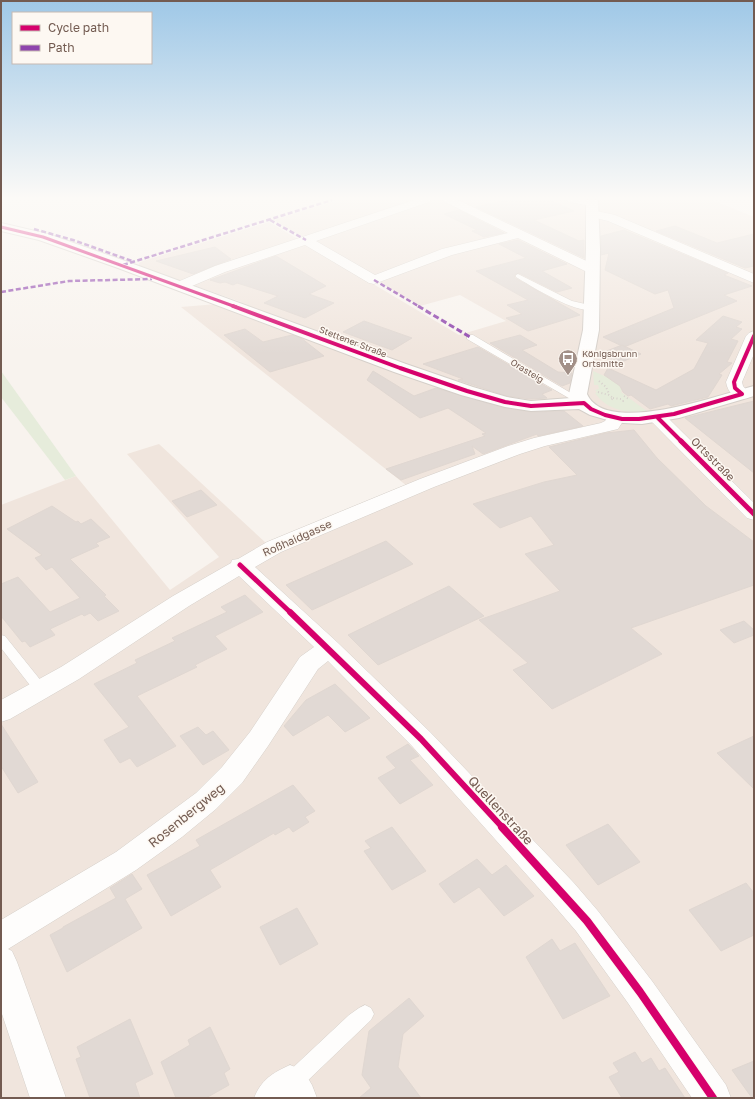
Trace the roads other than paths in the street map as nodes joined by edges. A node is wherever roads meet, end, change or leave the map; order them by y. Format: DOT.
graph roads {
  1 [pos="84,251"];
  2 [pos="273,251"];
  3 [pos="325,251"];
  4 [pos="450,251"];
  5 [pos="556,251"];
  6 [pos="592,251"];
  7 [pos="689,251"];
  8 [pos="592,269"];
  9 [pos="518,276"];
  10 [pos="754,279"];
  11 [pos="180,286"];
  12 [pos="592,308"];
  13 [pos="754,336"];
  14 [pos="470,337"];
  15 [pos="748,393"];
  16 [pos="584,403"];
  17 [pos="618,405"];
  18 [pos="658,418"];
  19 [pos="754,514"];
  20 [pos="240,565"];
  21 [pos="1,639"];
  22 [pos="329,648"];
  23 [pos="41,690"];
  24 [pos="1,712"];
  25 [pos="1,937"];
  26 [pos="1,962"];
  27 [pos="365,1014"];
  28 [pos="287,1093"];
  29 [pos="48,1098"];
  30 [pos="713,1098"];
  1 -- 11 [label="street, Stettener Straße"];
  2 -- 11 [label="street"];
  3 -- 4 [label="street"];
  5 -- 8 [label="street"];
  6 -- 8 [label="street"];
  7 -- 10 [label="street"];
  8 -- 12 [label="street"];
  9 -- 12 [label="lane"];
  11 -- 16 [label="street, Stettener Straße"];
  12 -- 16 [label="street"];
  13 -- 15 [label="street"];
  14 -- 16 [label="lane, Orasteig"];
  15 -- 18 [label="street"];
  16 -- 17 [label="street"];
  17 -- 18 [label="street"];
  17 -- 20 [label="street, Roßhaidgasse"];
  18 -- 19 [label="street, Ortsstraße"];
  20 -- 22 [label="street, Quellenstraße"];
  20 -- 23 [label="street, Roßhaidgasse"];
  21 -- 23 [label="lane"];
  22 -- 25 [label="street, Rosenbergweg"];
  22 -- 30 [label="street, Quellenstraße"];
  23 -- 24 [label="street, Roßhaidgasse"];
  26 -- 29 [label="street"];
  27 -- 28 [label="lane"];
}
